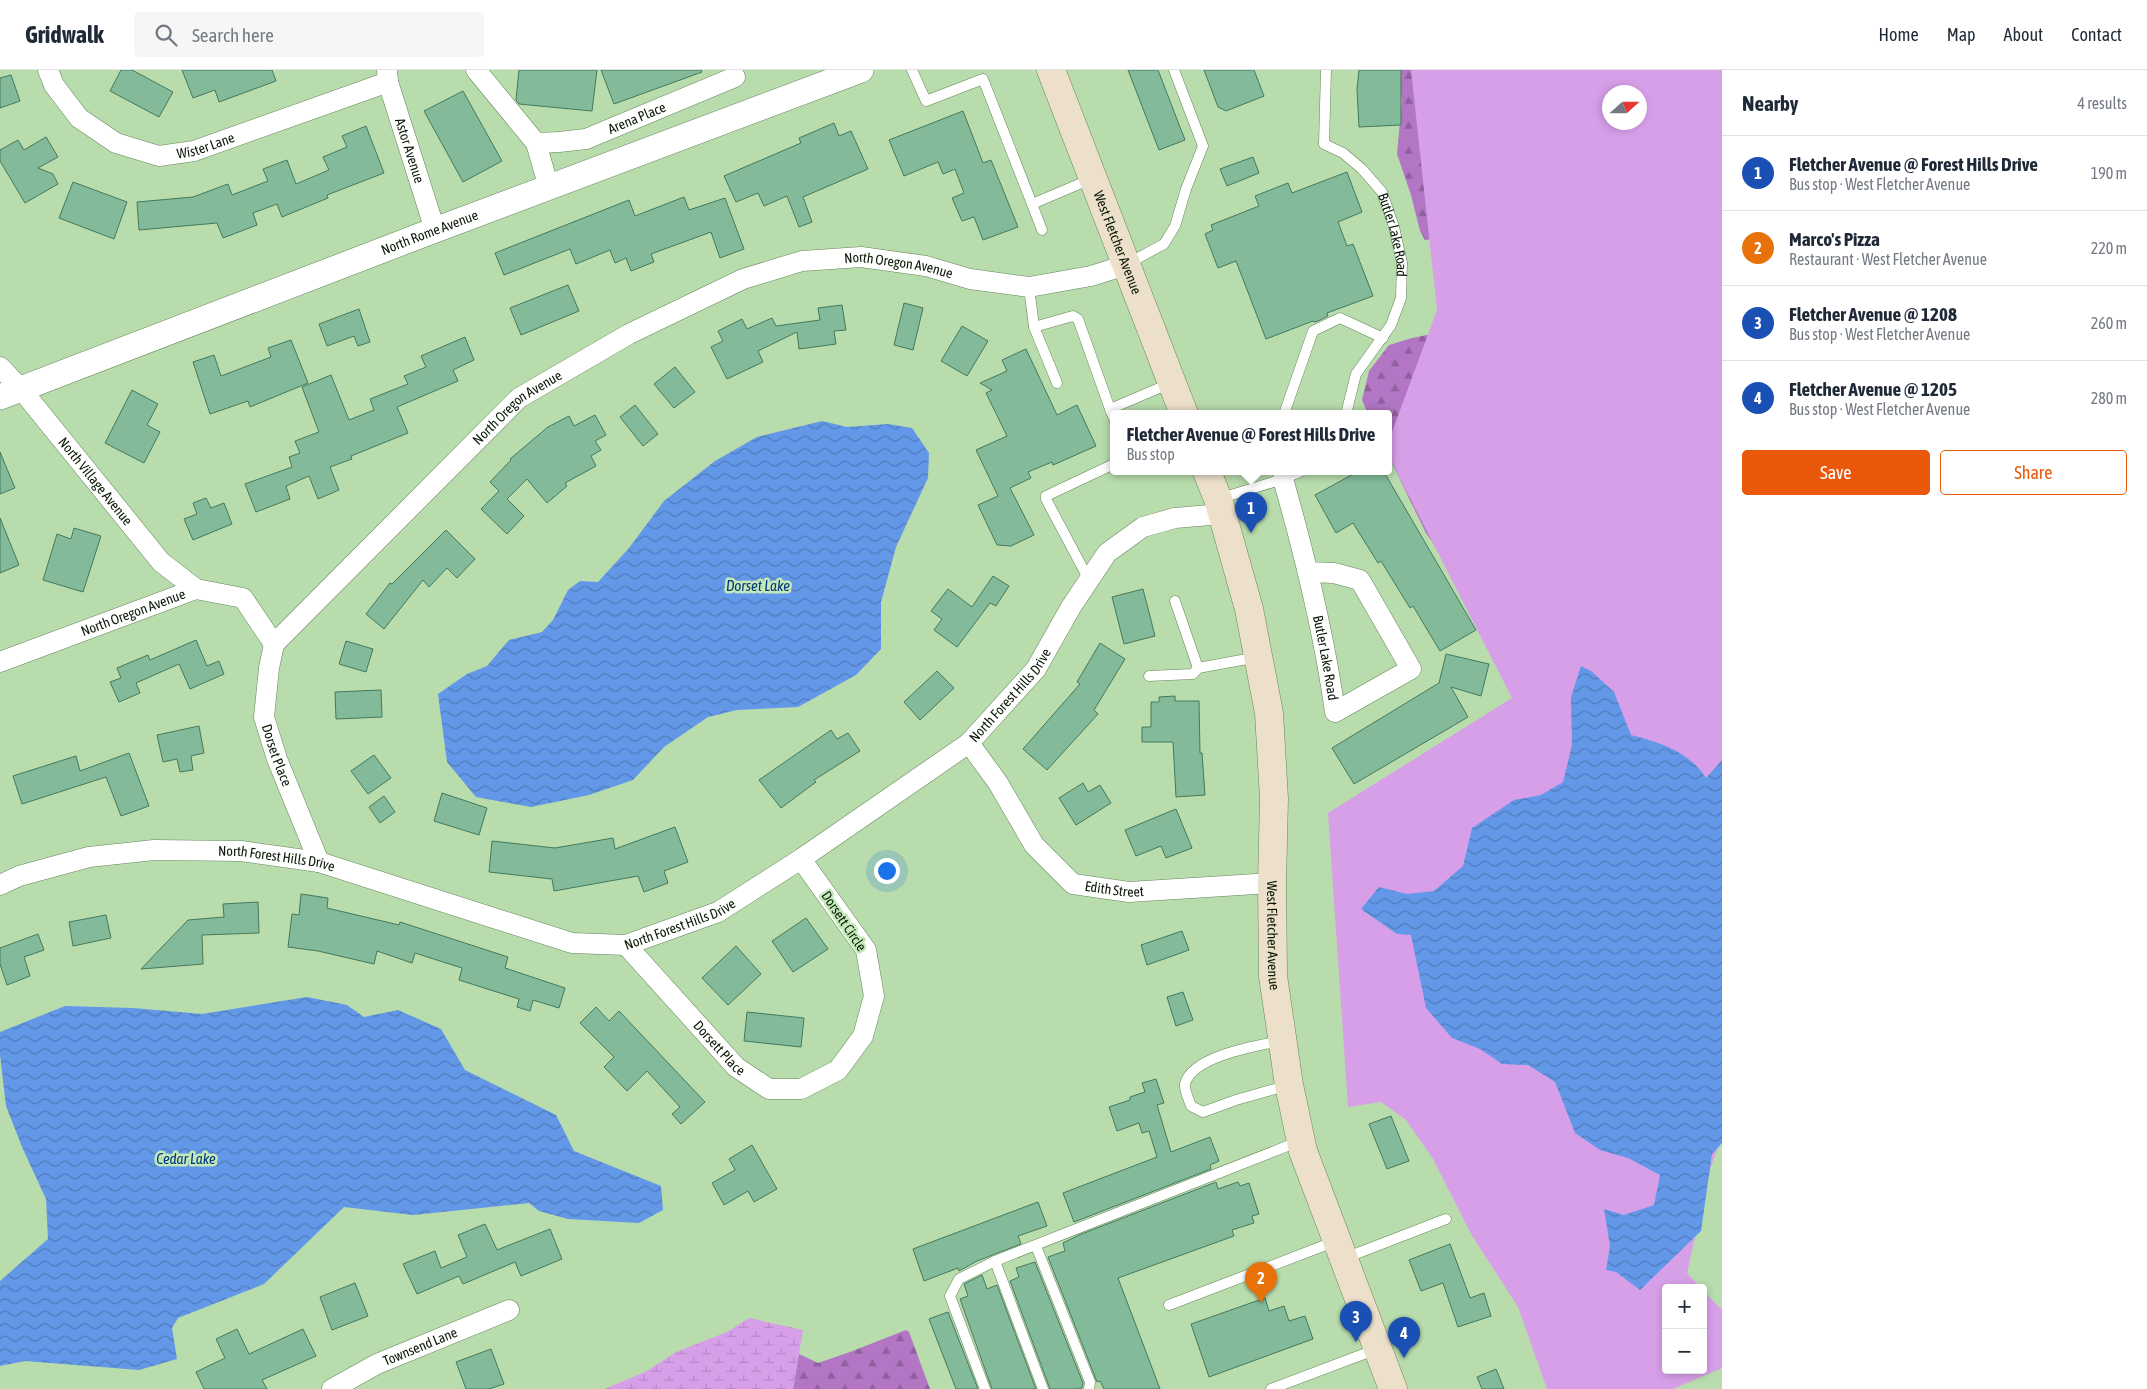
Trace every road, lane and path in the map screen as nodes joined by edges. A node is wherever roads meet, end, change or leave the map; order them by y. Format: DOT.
graph roads {
  1 [pos="48,70"];
  2 [pos="476,70"];
  3 [pos="861,70"];
  4 [pos="912,70"];
  5 [pos="1051,70"];
  6 [pos="1174,70"];
  7 [pos="1326,70"];
  8 [pos="388,76"];
  9 [pos="735,78"];
  10 [pos="536,143"];
  11 [pos="1092,178"];
  12 [pos="549,188"];
  13 [pos="1032,204"];
  14 [pos="435,230"];
  15 [pos="1042,230"];
  16 [pos="1126,265"];
  17 [pos="1029,287"];
  18 [pos="1034,327"];
  19 [pos="1383,338"];
  20 [pos="0,367"];
  21 [pos="1172,382"];
  22 [pos="1058,383"];
  23 [pos="10,393"];
  24 [pos="1111,410"];
  25 [pos="1120,410"];
  26 [pos="1182,410"];
  27 [pos="1285,410"];
  28 [pos="1347,410"];
  29 [pos="1110,466"];
  30 [pos="1208,475"];
  31 [pos="1286,475"];
  32 [pos="1288,475"];
  33 [pos="1220,507"];
  34 [pos="1308,572"];
  35 [pos="1089,580"];
  36 [pos="196,589"];
  37 [pos="1175,600"];
  38 [pos="274,644"];
  39 [pos="1259,657"];
  40 [pos="0,662"];
  41 [pos="1198,668"];
  42 [pos="1149,676"];
  43 [pos="969,743"];
  44 [pos="801,859"];
  45 [pos="320,862"];
  46 [pos="1272,883"];
  47 [pos="0,885"];
  48 [pos="626,945"];
  49 [pos="1282,1040"];
  50 [pos="838,1070"];
  51 [pos="1290,1085"];
  52 [pos="1301,1141"];
  53 [pos="1446,1219"];
  54 [pos="1036,1246"];
  55 [pos="1340,1250"];
  56 [pos="995,1262"];
  57 [pos="1169,1305"];
  58 [pos="509,1310"];
  59 [pos="1378,1348"];
  60 [pos="332,1389"];
  61 [pos="985,1389"];
  62 [pos="1043,1389"];
  63 [pos="1089,1389"];
  64 [pos="1271,1389"];
  65 [pos="1393,1389"];
  1 -- 8 [label="street, Wister Lane"];
  2 -- 10 [label="street"];
  3 -- 12 [label="street, North Rome Avenue"];
  4 -- 13 [label="lane"];
  5 -- 11 [label="main road, West Fletcher Avenue"];
  6 -- 16 [label="lane"];
  7 -- 19 [label="lane, Butler Lake Road"];
  8 -- 14 [label="street, Astor Avenue"];
  9 -- 10 [label="street, Arena Place"];
  10 -- 12 [label="street"];
  11 -- 13 [label="lane"];
  11 -- 16 [label="main road, West Fletcher Avenue"];
  12 -- 14 [label="street, North Rome Avenue"];
  13 -- 15 [label="lane"];
  14 -- 23 [label="street, North Rome Avenue"];
  16 -- 17 [label="street, North Oregon Avenue"];
  16 -- 21 [label="main road, West Fletcher Avenue"];
  17 -- 18 [label="lane"];
  17 -- 38 [label="street, North Oregon Avenue"];
  18 -- 22 [label="lane"];
  18 -- 24 [label="lane"];
  19 -- 27 [label="lane"];
  19 -- 28 [label="lane, Butler Lake Road"];
  20 -- 23 [label="street, North Village Avenue"];
  21 -- 25 [label="lane"];
  21 -- 26 [label="main road, West Fletcher Avenue"];
  23 -- 36 [label="street, North Village Avenue"];
  29 -- 35 [label="lane"];
  30 -- 33 [label="main road, West Fletcher Avenue"];
  31 -- 33 [label="lane, Butler Lake Road"];
  32 -- 34 [label="street, Butler Lake Road"];
  33 -- 35 [label="street, North Forest Hills Drive"];
  33 -- 39 [label="main road, West Fletcher Avenue"];
  34 -- 34 [label="street, Butler Lake Road"];
  35 -- 43 [label="street, North Forest Hills Drive"];
  36 -- 38 [label="street, North Oregon Avenue"];
  36 -- 40 [label="street, North Oregon Avenue"];
  37 -- 41 [label="lane"];
  38 -- 45 [label="street, Dorset Place"];
  39 -- 41 [label="lane"];
  39 -- 46 [label="main road, West Fletcher Avenue"];
  41 -- 42 [label="lane"];
  43 -- 44 [label="street, North Forest Hills Drive"];
  43 -- 46 [label="street, Edith Street"];
  44 -- 48 [label="street, North Forest Hills Drive"];
  44 -- 50 [label="street, Dorsett Circle"];
  45 -- 47 [label="street, North Forest Hills Drive"];
  45 -- 48 [label="street, North Forest Hills Drive"];
  46 -- 49 [label="main road, West Fletcher Avenue"];
  48 -- 50 [label="street, Dorsett Place"];
  49 -- 51 [label="main road, West Fletcher Avenue"];
  49 -- 51 [label="lane"];
  51 -- 52 [label="main road, West Fletcher Avenue"];
  52 -- 54 [label="lane"];
  52 -- 55 [label="main road, West Fletcher Avenue"];
  53 -- 55 [label="lane"];
  54 -- 56 [label="lane"];
  54 -- 63 [label="lane"];
  55 -- 57 [label="lane"];
  55 -- 59 [label="main road, West Fletcher Avenue"];
  56 -- 61 [label="lane"];
  56 -- 62 [label="lane"];
  58 -- 60 [label="street, Townsend Lane"];
  59 -- 64 [label="lane"];
  59 -- 65 [label="main road, West Fletcher Avenue"];
}
